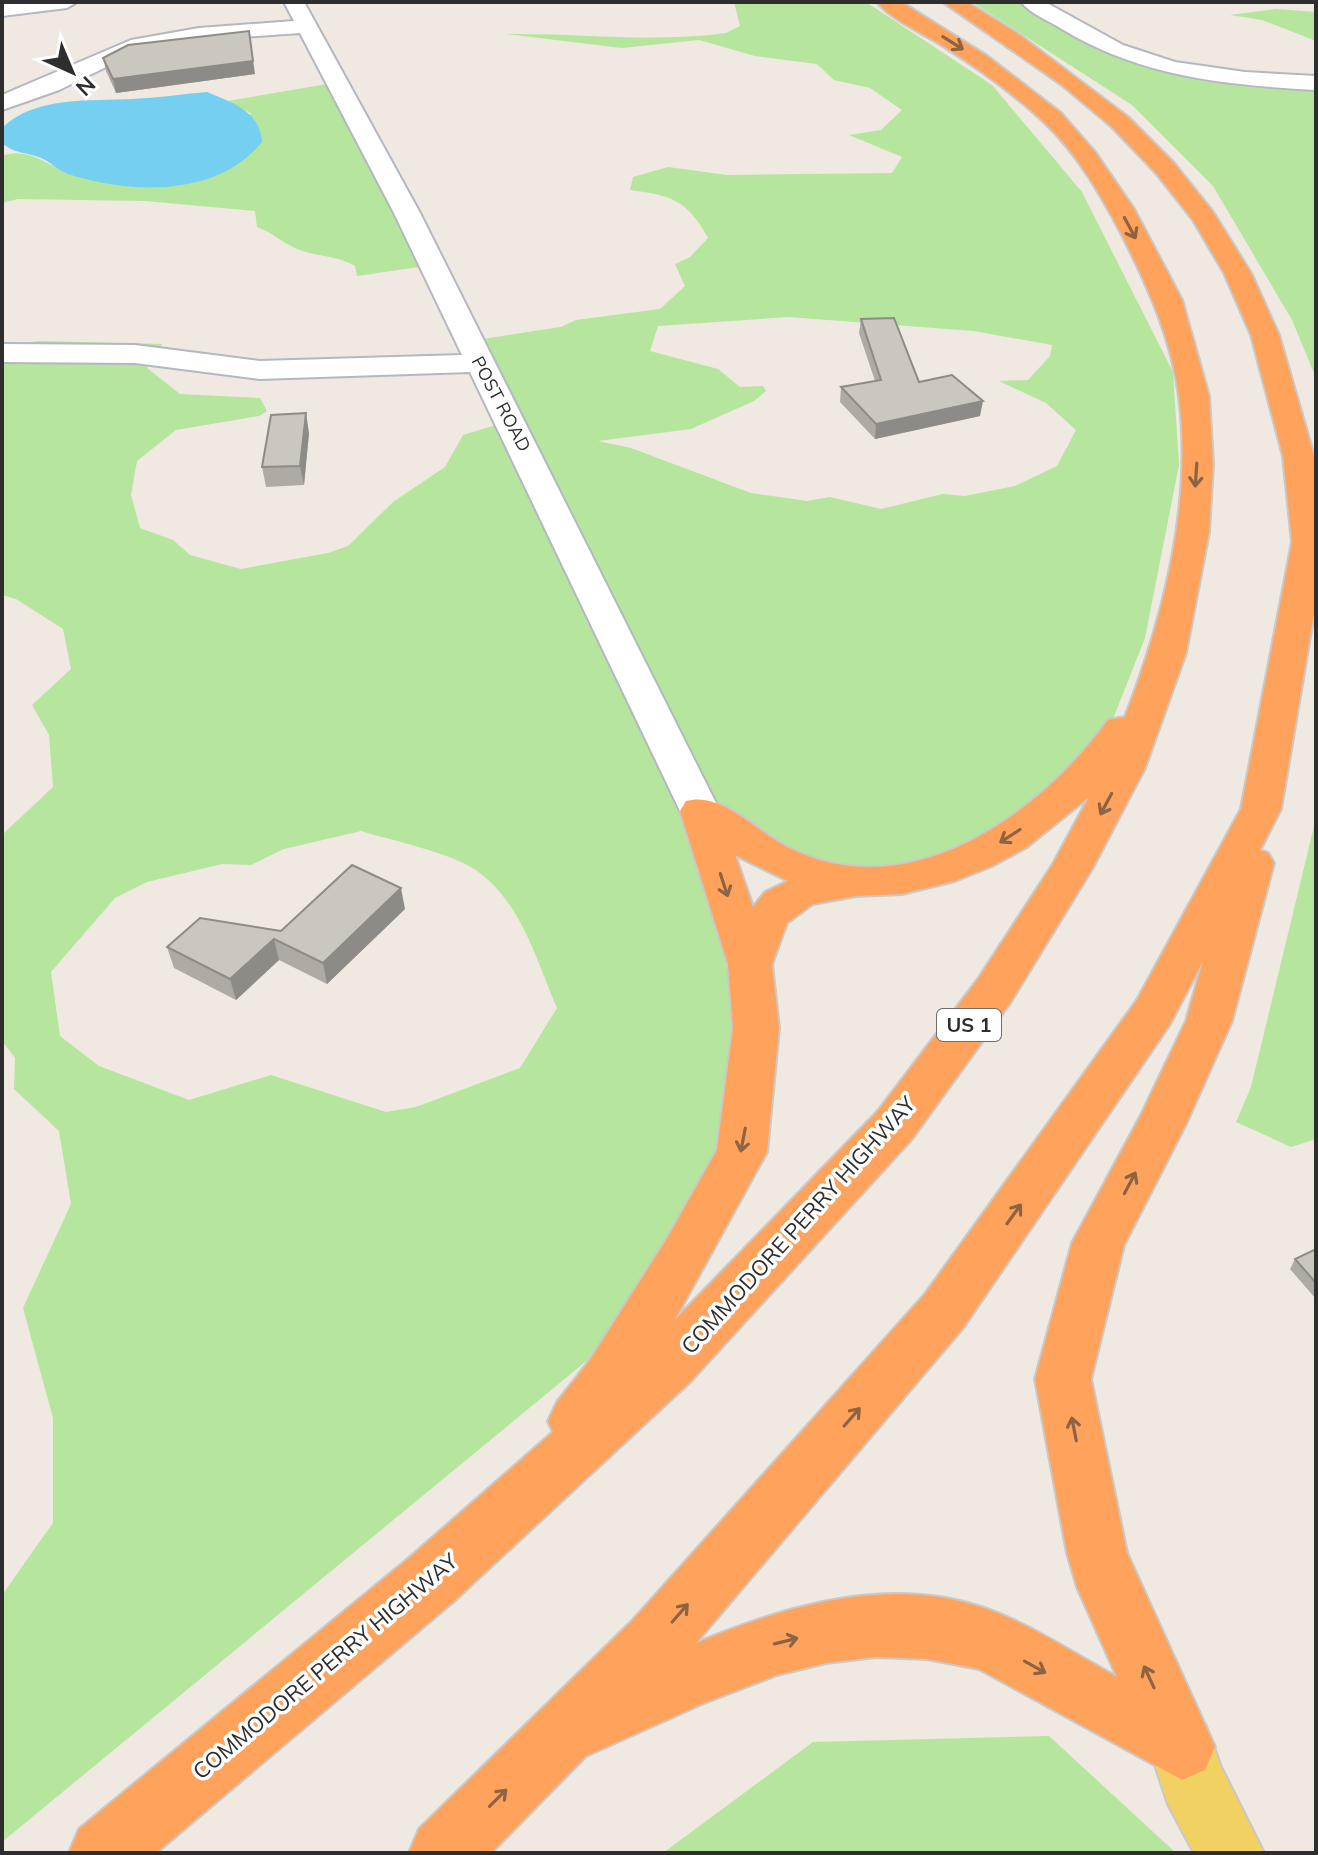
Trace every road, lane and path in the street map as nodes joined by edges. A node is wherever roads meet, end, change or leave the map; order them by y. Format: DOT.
graph roads {
  1 [pos="67,2"];
  2 [pos="887,2"];
  3 [pos="953,2"];
  4 [pos="1031,2"];
  5 [pos="2,10"];
  6 [pos="301,14"];
  7 [pos="1316,83"];
  8 [pos="2,103"];
  9 [pos="1121,168"];
  10 [pos="2,353"];
  11 [pos="479,363"];
  12 [pos="1168,653"];
  13 [pos="1261,809"];
  14 [pos="700,811"];
  15 [pos="865,882"];
  16 [pos="750,964"];
  17 [pos="514,1502"];
  18 [pos="560,1737"];
  19 [pos="1182,1747"];
  20 [pos="103,1853"];
  21 [pos="443,1853"];
  22 [pos="1230,1853"];
  1 -- 5 [label="street"];
  2 -- 9 [label="highway, COMMODORE PERRY HIGHWAY / US 1, one-way"];
  3 -- 9 [label="highway, COMMODORE PERRY HIGHWAY / US 1"];
  4 -- 7 [label="street"];
  6 -- 8 [label="street"];
  6 -- 11 [label="street, POST ROAD"];
  9 -- 12 [label="highway, COMMODORE PERRY HIGHWAY / US 1, one-way"];
  9 -- 13 [label="highway, COMMODORE PERRY HIGHWAY / US 1"];
  10 -- 11 [label="street"];
  11 -- 14 [label="street, POST ROAD"];
  12 -- 15 [label="highway, one-way"];
  12 -- 17 [label="highway, COMMODORE PERRY HIGHWAY / US 1, one-way"];
  18 -- 13 [label="highway, COMMODORE PERRY HIGHWAY / US 1, one-way"];
  19 -- 13 [label="highway, one-way"];
  14 -- 15 [label="highway"];
  14 -- 16 [label="highway, one-way"];
  15 -- 16 [label="highway"];
  16 -- 17 [label="highway, one-way"];
  17 -- 20 [label="highway, COMMODORE PERRY HIGHWAY / US 1"];
  18 -- 19 [label="highway, one-way"];
  21 -- 18 [label="highway, COMMODORE PERRY HIGHWAY / US 1, one-way"];
  19 -- 22 [label="main road"];
}
